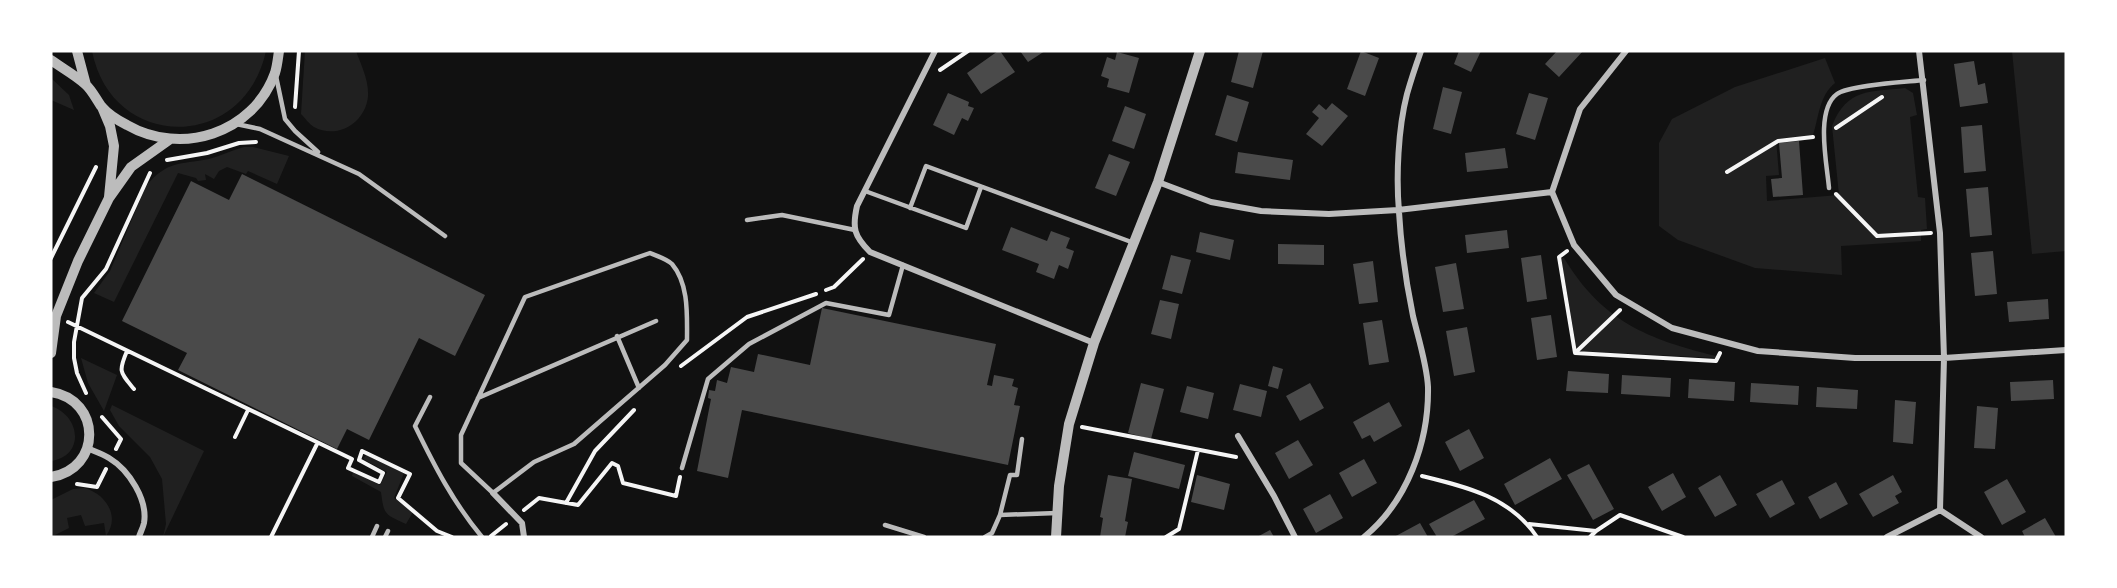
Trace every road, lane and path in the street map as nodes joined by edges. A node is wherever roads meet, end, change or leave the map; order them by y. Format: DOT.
graph roads {
  1 [pos="77,51"];
  2 [pos="279,51"];
  3 [pos="299,51"];
  4 [pos="935,51"];
  5 [pos="968,51"];
  6 [pos="1200,51"];
  7 [pos="1421,51"];
  8 [pos="1626,51"];
  9 [pos="1919,51"];
  10 [pos="51,60"];
  11 [pos="275,73"];
  12 [pos="1924,80"];
  13 [pos="919,84"];
  14 [pos="86,85"];
  15 [pos="102,107"];
  16 [pos="295,109"];
  17 [pos="233,124"];
  18 [pos="169,140"];
  19 [pos="266,142"];
  20 [pos="322,156"];
  21 [pos="162,162"];
  22 [pos="97,165"];
  23 [pos="151,171"];
  24 [pos="1158,182"];
  25 [pos="981,187"];
  26 [pos="1829,188"];
  27 [pos="865,191"];
  28 [pos="1552,192"];
  29 [pos="109,198"];
  30 [pos="910,208"];
  31 [pos="1398,210"];
  32 [pos="747,220"];
  33 [pos="855,230"];
  34 [pos="1940,233"];
  35 [pos="445,236"];
  36 [pos="1134,243"];
  37 [pos="1574,245"];
  38 [pos="53,248"];
  39 [pos="51,258"];
  40 [pos="903,266"];
  41 [pos="1628,302"];
  42 [pos="56,316"];
  43 [pos="656,321"];
  44 [pos="76,326"];
  45 [pos="617,336"];
  46 [pos="1725,342"];
  47 [pos="1094,343"];
  48 [pos="2066,350"];
  49 [pos="127,351"];
  50 [pos="51,353"];
  51 [pos="1575,353"];
  52 [pos="1944,358"];
  53 [pos="639,388"];
  54 [pos="134,389"];
  55 [pos="51,392"];
  56 [pos="89,397"];
  57 [pos="430,398"];
  58 [pos="478,398"];
  59 [pos="248,410"];
  60 [pos="99,413"];
  61 [pos="1069,424"];
  62 [pos="1238,436"];
  63 [pos="235,437"];
  64 [pos="1022,439"];
  65 [pos="318,444"];
  66 [pos="87,448"];
  67 [pos="1198,450"];
  68 [pos="111,459"];
  69 [pos="1252,460"];
  70 [pos="682,468"];
  71 [pos="1411,473"];
  72 [pos="51,477"];
  73 [pos="72,485"];
  74 [pos="493,493"];
  75 [pos="566,503"];
  76 [pos="1940,510"];
  77 [pos="1057,513"];
  78 [pos="1000,515"];
  79 [pos="1528,524"];
  80 [pos="885,525"];
  81 [pos="377,526"];
  82 [pos="388,531"];
  83 [pos="1596,531"];
  84 [pos="139,537"];
  85 [pos="271,537"];
  86 [pos="372,537"];
  87 [pos="386,537"];
  88 [pos="452,537"];
  89 [pos="482,537"];
  90 [pos="524,537"];
  91 [pos="924,537"];
  92 [pos="985,537"];
  93 [pos="1056,537"];
  94 [pos="1166,537"];
  95 [pos="1295,537"];
  96 [pos="1365,537"];
  97 [pos="1537,537"];
  98 [pos="1590,537"];
  99 [pos="1683,537"];
  100 [pos="1887,537"];
  101 [pos="1981,537"];
  1 -- 14 [label="street"];
  2 -- 11 [label="street"];
  3 -- 16 [label="path"];
  4 -- 13 [label="street"];
  5 -- 13 [label="path"];
  6 -- 24 [label="street"];
  7 -- 31 [label="street"];
  8 -- 28 [label="street"];
  9 -- 12 [label="street"];
  10 -- 14 [label="street"];
  11 -- 17 [label="street"];
  11 -- 20 [label="lane"];
  12 -- 26 [label="lane"];
  12 -- 34 [label="street"];
  13 -- 27 [label="street"];
  14 -- 15 [label="street"];
  15 -- 18 [label="street"];
  15 -- 29 [label="street"];
  17 -- 18 [label="street"];
  17 -- 20 [label="lane"];
  18 -- 29 [label="street"];
  19 -- 21 [label="path"];
  20 -- 35 [label="lane"];
  22 -- 38 [label="path"];
  23 -- 44 [label="path"];
  24 -- 31 [label="street"];
  24 -- 36 [label="street"];
  25 -- 30 [label="lane"];
  25 -- 30 [label="lane"];
  25 -- 36 [label="lane"];
  26 -- 34 [label="path"];
  27 -- 30 [label="lane"];
  27 -- 33 [label="street"];
  28 -- 31 [label="street"];
  28 -- 37 [label="street"];
  29 -- 42 [label="street"];
  31 -- 71 [label="street"];
  32 -- 33 [label="lane"];
  33 -- 40 [label="street"];
  34 -- 52 [label="street"];
  36 -- 47 [label="street"];
  37 -- 41 [label="street"];
  37 -- 51 [label="path"];
  38 -- 39 [label="path"];
  40 -- 47 [label="street"];
  40 -- 70 [label="lane"];
  41 -- 46 [label="street"];
  41 -- 51 [label="path"];
  42 -- 44 [label="path"];
  42 -- 50 [label="street"];
  43 -- 45 [label="lane"];
  44 -- 49 [label="path"];
  44 -- 56 [label="path"];
  45 -- 53 [label="lane"];
  45 -- 58 [label="lane"];
  46 -- 51 [label="path"];
  46 -- 52 [label="street"];
  47 -- 61 [label="street"];
  48 -- 52 [label="street"];
  49 -- 54 [label="path"];
  49 -- 59 [label="path"];
  52 -- 76 [label="street"];
  53 -- 58 [label="lane"];
  53 -- 74 [label="lane"];
  55 -- 66 [label="street"];
  57 -- 89 [label="lane"];
  58 -- 74 [label="lane"];
  59 -- 63 [label="path"];
  59 -- 65 [label="path"];
  60 -- 68 [label="path"];
  61 -- 67 [label="path"];
  61 -- 77 [label="street"];
  62 -- 69 [label="street"];
  64 -- 78 [label="lane"];
  65 -- 85 [label="path"];
  65 -- 88 [label="path"];
  66 -- 68 [label="street"];
  66 -- 72 [label="street"];
  67 -- 69 [label="path"];
  67 -- 94 [label="path"];
  68 -- 73 [label="path"];
  68 -- 84 [label="street"];
  69 -- 95 [label="street"];
  70 -- 75 [label="path"];
  71 -- 79 [label="path"];
  71 -- 96 [label="street"];
  74 -- 90 [label="street"];
  76 -- 100 [label="street"];
  76 -- 101 [label="street"];
  77 -- 78 [label="lane"];
  77 -- 93 [label="street"];
  78 -- 92 [label="lane"];
  79 -- 83 [label="path"];
  79 -- 97 [label="path"];
  80 -- 91 [label="lane"];
  81 -- 86 [label="lane"];
  82 -- 87 [label="lane"];
  83 -- 98 [label="path"];
  83 -- 99 [label="path"];
}
